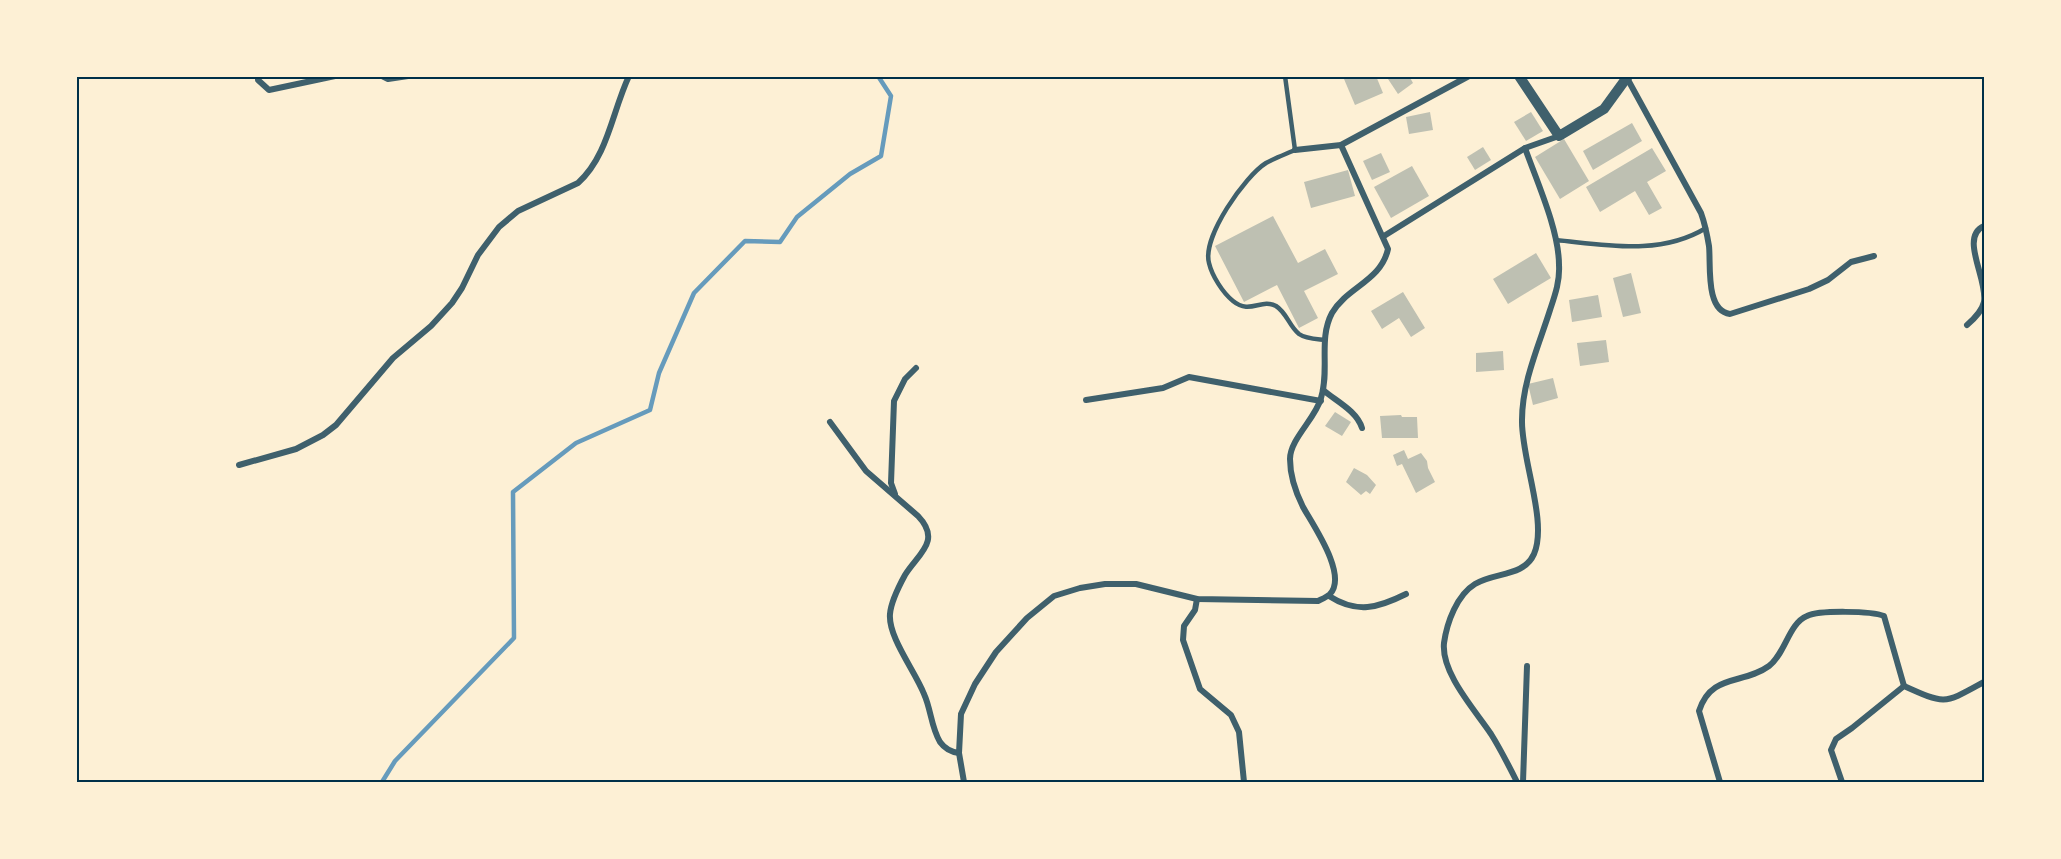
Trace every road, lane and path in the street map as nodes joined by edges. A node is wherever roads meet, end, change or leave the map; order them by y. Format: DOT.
graph roads {
  1 [pos="258,76"];
  2 [pos="335,76"];
  3 [pos="382,76"];
  4 [pos="408,76"];
  5 [pos="629,76"];
  6 [pos="1285,76"];
  7 [pos="1468,76"];
  8 [pos="1519,76"];
  9 [pos="1628,77"];
  10 [pos="1558,136"];
  11 [pos="1341,145"];
  12 [pos="1525,148"];
  13 [pos="1295,150"];
  14 [pos="1984,226"];
  15 [pos="1706,228"];
  16 [pos="1384,237"];
  17 [pos="1557,240"];
  18 [pos="1874,256"];
  19 [pos="1967,325"];
  20 [pos="1325,340"];
  21 [pos="916,368"];
  22 [pos="1323,390"];
  23 [pos="1086,400"];
  24 [pos="1321,401"];
  25 [pos="830,422"];
  26 [pos="1362,428"];
  27 [pos="239,465"];
  28 [pos="895,495"];
  29 [pos="1406,594"];
  30 [pos="1329,596"];
  31 [pos="1197,599"];
  32 [pos="1527,666"];
  33 [pos="1984,682"];
  34 [pos="1904,686"];
  35 [pos="959,753"];
  36 [pos="964,783"];
  37 [pos="1244,783"];
  38 [pos="1517,783"];
  39 [pos="1523,783"];
  40 [pos="1720,783"];
  41 [pos="1842,783"];
  1 -- 2 [label="street"];
  3 -- 4 [label="street"];
  5 -- 27 [label="street"];
  6 -- 13 [label="lane"];
  7 -- 11 [label="street"];
  8 -- 10 [label="street"];
  9 -- 10 [label="street"];
  9 -- 15 [label="street"];
  10 -- 12 [label="street"];
  11 -- 13 [label="street"];
  11 -- 16 [label="street"];
  12 -- 16 [label="street"];
  12 -- 17 [label="street"];
  13 -- 20 [label="lane"];
  14 -- 19 [label="street"];
  15 -- 17 [label="lane"];
  15 -- 18 [label="street"];
  16 -- 20 [label="street"];
  17 -- 38 [label="street"];
  20 -- 22 [label="street"];
  21 -- 28 [label="street"];
  22 -- 24 [label="street"];
  22 -- 26 [label="street"];
  23 -- 24 [label="street"];
  24 -- 30 [label="street"];
  25 -- 28 [label="street"];
  28 -- 35 [label="street"];
  29 -- 30 [label="street"];
  30 -- 31 [label="street"];
  31 -- 35 [label="street"];
  31 -- 37 [label="street"];
  32 -- 39 [label="street"];
  33 -- 34 [label="street"];
  34 -- 40 [label="street"];
  34 -- 41 [label="street"];
  35 -- 36 [label="street"];
}
